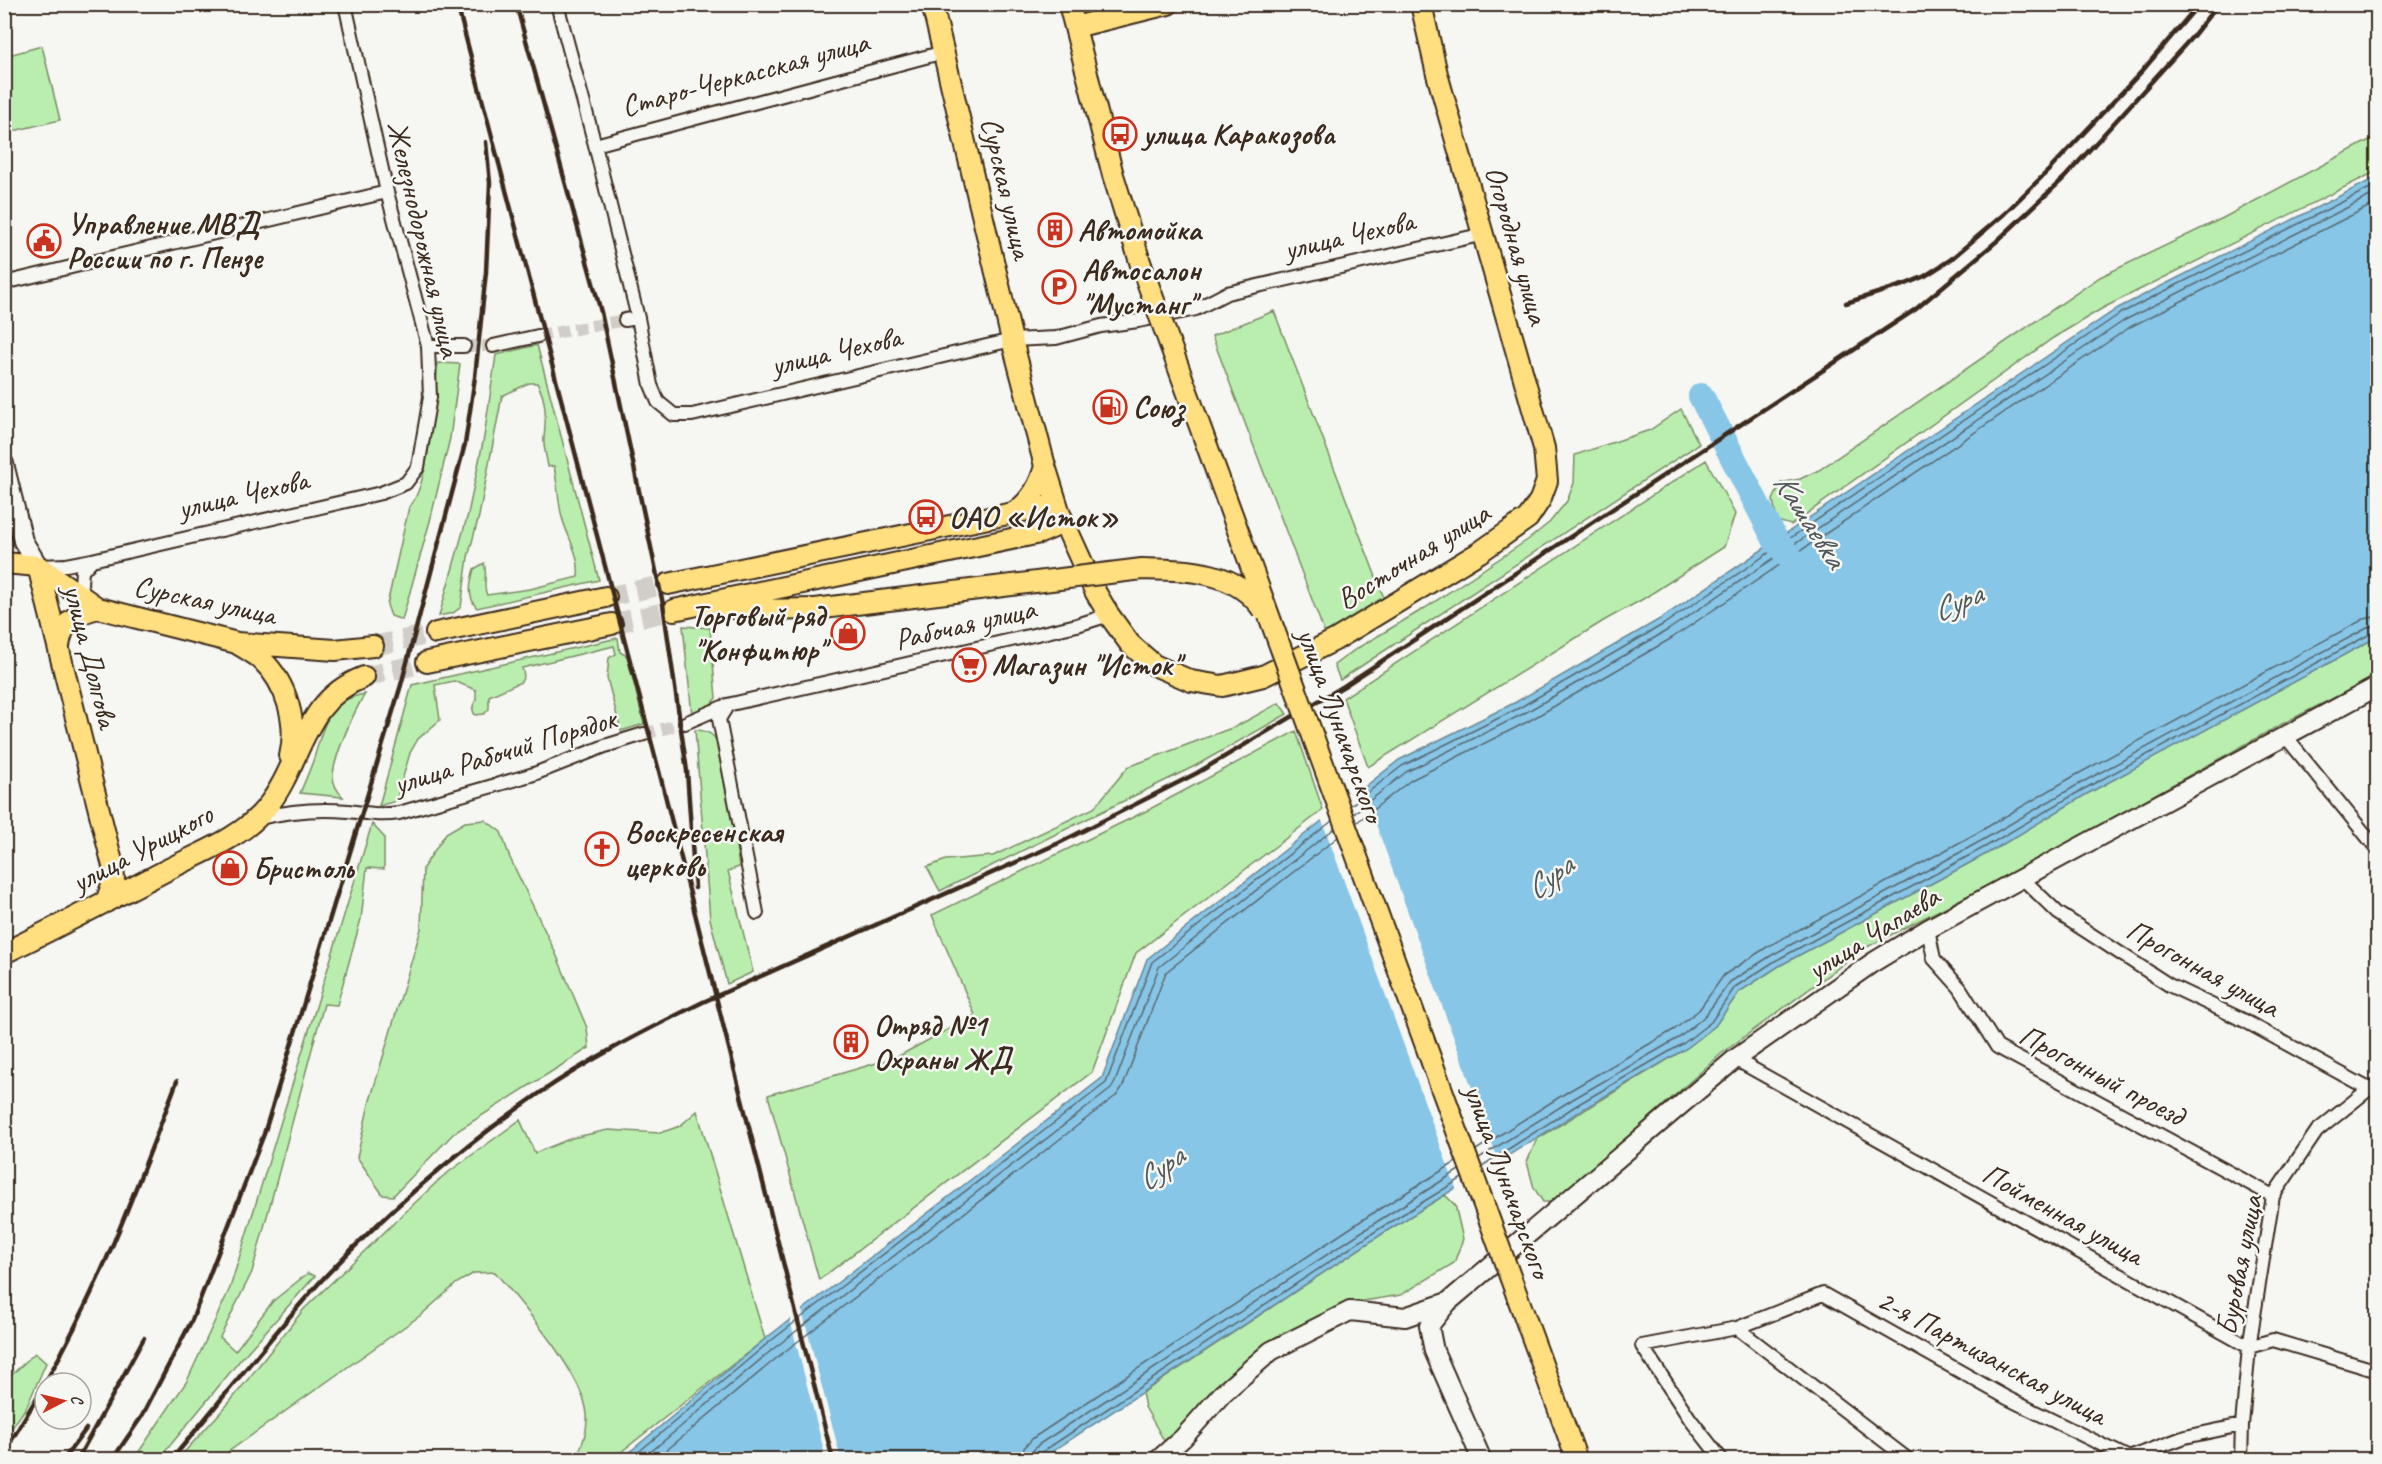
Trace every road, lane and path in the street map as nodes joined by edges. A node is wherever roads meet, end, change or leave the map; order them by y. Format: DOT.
graph roads {
  1 [pos="345,4"];
  2 [pos="557,4"];
  3 [pos="932,4"];
  4 [pos="1069,4"];
  5 [pos="1168,4"];
  6 [pos="1421,4"];
  7 [pos="1075,27"];
  8 [pos="944,52"];
  9 [pos="595,145"];
  10 [pos="387,192"];
  11 [pos="1484,234"];
  12 [pos="4,283"];
  13 [pos="638,318"];
  14 [pos="625,320"];
  15 [pos="538,336"];
  16 [pos="1012,340"];
  17 [pos="428,346"];
  18 [pos="464,346"];
  19 [pos="493,346"];
  20 [pos="4,464"];
  21 [pos="1045,466"];
  22 [pos="406,483"];
  23 [pos="1540,500"];
  24 [pos="1012,513"];
  25 [pos="1060,514"];
  26 [pos="1040,532"];
  27 [pos="1074,544"];
  28 [pos="92,560"];
  29 [pos="4,563"];
  30 [pos="38,566"];
  31 [pos="668,584"];
  32 [pos="606,597"];
  33 [pos="91,603"];
  34 [pos="704,604"];
  35 [pos="674,610"];
  36 [pos="1109,615"];
  37 [pos="612,624"];
  38 [pos="1272,624"];
  39 [pos="436,633"];
  40 [pos="237,643"];
  41 [pos="373,646"];
  42 [pos="59,648"];
  43 [pos="427,662"];
  44 [pos="364,677"];
  45 [pos="2378,686"];
  46 [pos="727,705"];
  47 [pos="685,723"];
  48 [pos="644,734"];
  49 [pos="2285,736"];
  50 [pos="286,773"];
  51 [pos="258,818"];
  52 [pos="2378,850"];
  53 [pos="113,866"];
  54 [pos="2022,878"];
  55 [pos="147,881"];
  56 [pos="106,902"];
  57 [pos="757,913"];
  58 [pos="1928,929"];
  59 [pos="4,953"];
  60 [pos="1735,1059"];
  61 [pos="2373,1088"];
  62 [pos="2273,1196"];
  63 [pos="1448,1302"];
  64 [pos="1737,1328"];
  65 [pos="2249,1347"];
  66 [pos="2378,1371"];
  67 [pos="2242,1425"];
  68 [pos="1158,1460"];
  69 [pos="1482,1460"];
  70 [pos="1577,1460"];
  71 [pos="1722,1460"];
  72 [pos="1909,1460"];
  73 [pos="2241,1460"];
  1 -- 10 [label="street, Железнодорожная улица"];
  2 -- 9 [label="street"];
  3 -- 8 [label="main road, Сурская улица"];
  4 -- 7 [label="main road, улица Луначарского"];
  5 -- 7 [label="main road"];
  6 -- 11 [label="main road, Огородная улица"];
  7 -- 38 [label="main road, улица Луначарского, bridge"];
  8 -- 9 [label="street, Старо-Черкасская улица"];
  8 -- 16 [label="main road, Сурская улица"];
  9 -- 13 [label="street"];
  10 -- 12 [label="street"];
  10 -- 17 [label="street, Железнодорожная улица"];
  11 -- 16 [label="street, улица Чехова"];
  11 -- 23 [label="main road, Огородная улица"];
  13 -- 14 [label="street"];
  13 -- 16 [label="street, улица Чехова"];
  15 -- 19 [label="street"];
  16 -- 21 [label="main road, Сурская улица"];
  17 -- 18 [label="street"];
  17 -- 22 [label="street, Железнодорожная улица"];
  20 -- 30 [label="street, улица Долгова"];
  21 -- 24 [label="main road"];
  21 -- 25 [label="main road, Восточная улица"];
  22 -- 28 [label="street, улица Чехова"];
  23 -- 36 [label="main road, Восточная улица"];
  24 -- 25 [label="main road"];
  24 -- 31 [label="main road"];
  25 -- 26 [label="main road"];
  25 -- 27 [label="main road, Восточная улица"];
  26 -- 27 [label="main road"];
  26 -- 34 [label="main road"];
  27 -- 36 [label="main road, Восточная улица"];
  28 -- 30 [label="street, улица Чехова"];
  28 -- 33 [label="street"];
  29 -- 30 [label="main road, улица Чехова"];
  30 -- 33 [label="main road, Сурская улица"];
  30 -- 42 [label="main road, улица Долгова"];
  32 -- 39 [label="main road"];
  33 -- 40 [label="main road, Сурская улица"];
  33 -- 42 [label="main road, Сурская улица"];
  34 -- 35 [label="main road"];
  34 -- 38 [label="main road, bridge"];
  36 -- 46 [label="street, Рабочая улица"];
  37 -- 43 [label="main road"];
  38 -- 70 [label="main road, улица Луначарского, bridge"];
  40 -- 41 [label="main road, Сурская улица"];
  40 -- 50 [label="main road"];
  42 -- 53 [label="main road, улица Долгова"];
  44 -- 50 [label="main road"];
  45 -- 49 [label="street, улица Чапаева"];
  46 -- 47 [label="street, Рабочая улица"];
  46 -- 57 [label="street"];
  48 -- 51 [label="street, улица Рабочий Порядок"];
  49 -- 52 [label="street"];
  49 -- 54 [label="street, улица Чапаева"];
  50 -- 51 [label="main road, улица Урицкого"];
  51 -- 55 [label="main road, улица Урицкого"];
  53 -- 55 [label="main road"];
  53 -- 56 [label="main road, улица Долгова"];
  54 -- 58 [label="street, улица Чапаева"];
  54 -- 61 [label="street, Прогонная улица"];
  55 -- 56 [label="main road, улица Урицкого"];
  56 -- 59 [label="main road, улица Урицкого"];
  58 -- 60 [label="street, улица Чапаева"];
  58 -- 62 [label="street, Прогонный проезд"];
  60 -- 63 [label="street, улица Чапаева"];
  60 -- 65 [label="street, Пойменная улица"];
  61 -- 62 [label="street, Буровая улица"];
  62 -- 65 [label="street, Буровая улица"];
  63 -- 68 [label="street"];
  63 -- 69 [label="street"];
  64 -- 67 [label="street, 2-я Партизанская улица"];
  64 -- 71 [label="street"];
  64 -- 72 [label="street"];
  65 -- 66 [label="street"];
  65 -- 67 [label="street, Буровая улица"];
  67 -- 73 [label="street, Буровая улица"];
}
